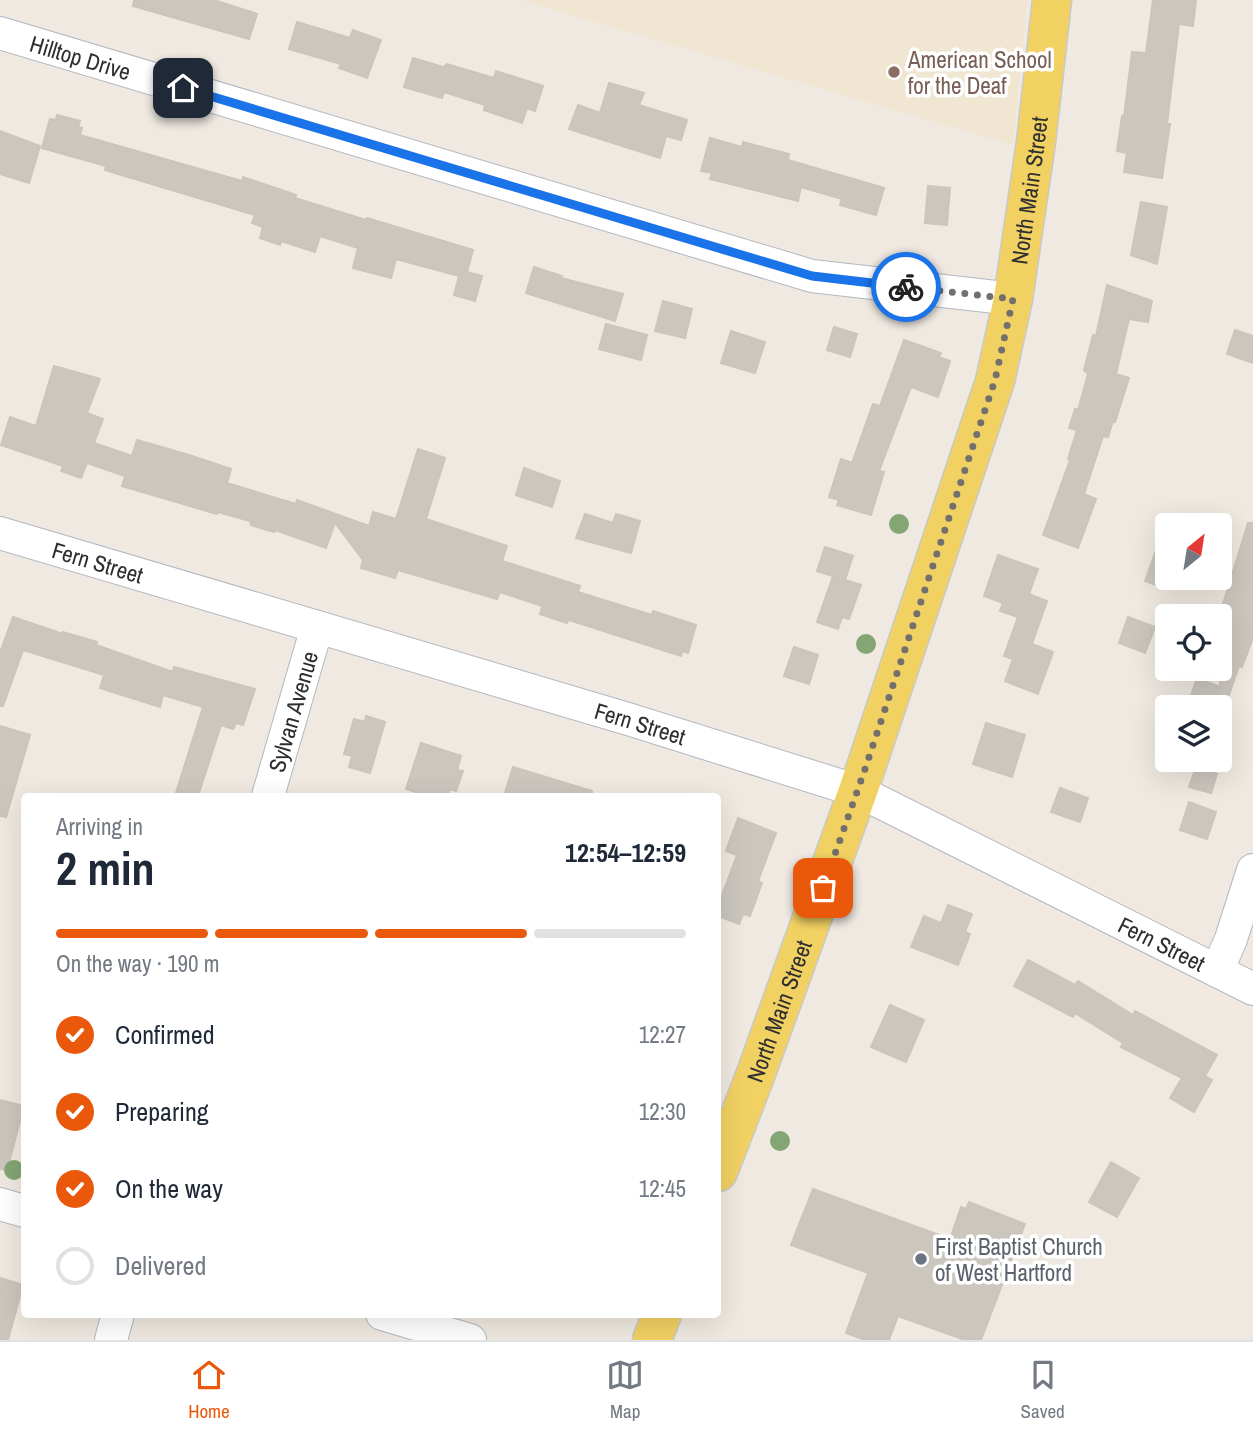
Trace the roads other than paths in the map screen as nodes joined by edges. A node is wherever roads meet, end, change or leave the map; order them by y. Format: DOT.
graph roads {
  1 [pos="1052,0"];
  2 [pos="0,33"];
  3 [pos="1013,299"];
  4 [pos="0,533"];
  5 [pos="317,627"];
  6 [pos="858,791"];
  7 [pos="269,793"];
  8 [pos="1253,870"];
  9 [pos="1217,971"];
  10 [pos="1253,989"];
  11 [pos="721,1164"];
  12 [pos="0,1204"];
  13 [pos="21,1210"];
  14 [pos="117,1318"];
  15 [pos="396,1318"];
  16 [pos="660,1318"];
  17 [pos="111,1340"];
  18 [pos="470,1340"];
  19 [pos="652,1340"];
  1 -- 3 [label="main road, North Main Street"];
  2 -- 3 [label="street, Hilltop Drive"];
  3 -- 6 [label="main road, North Main Street"];
  4 -- 5 [label="street, Fern Street"];
  5 -- 6 [label="street, Fern Street"];
  5 -- 7 [label="street, Sylvan Avenue"];
  6 -- 9 [label="street, Fern Street"];
  6 -- 11 [label="main road, North Main Street"];
  8 -- 9 [label="street"];
  9 -- 10 [label="street, Fern Street"];
  12 -- 13 [label="street"];
  14 -- 17 [label="street"];
  15 -- 18 [label="street"];
  16 -- 19 [label="main road"];
}
